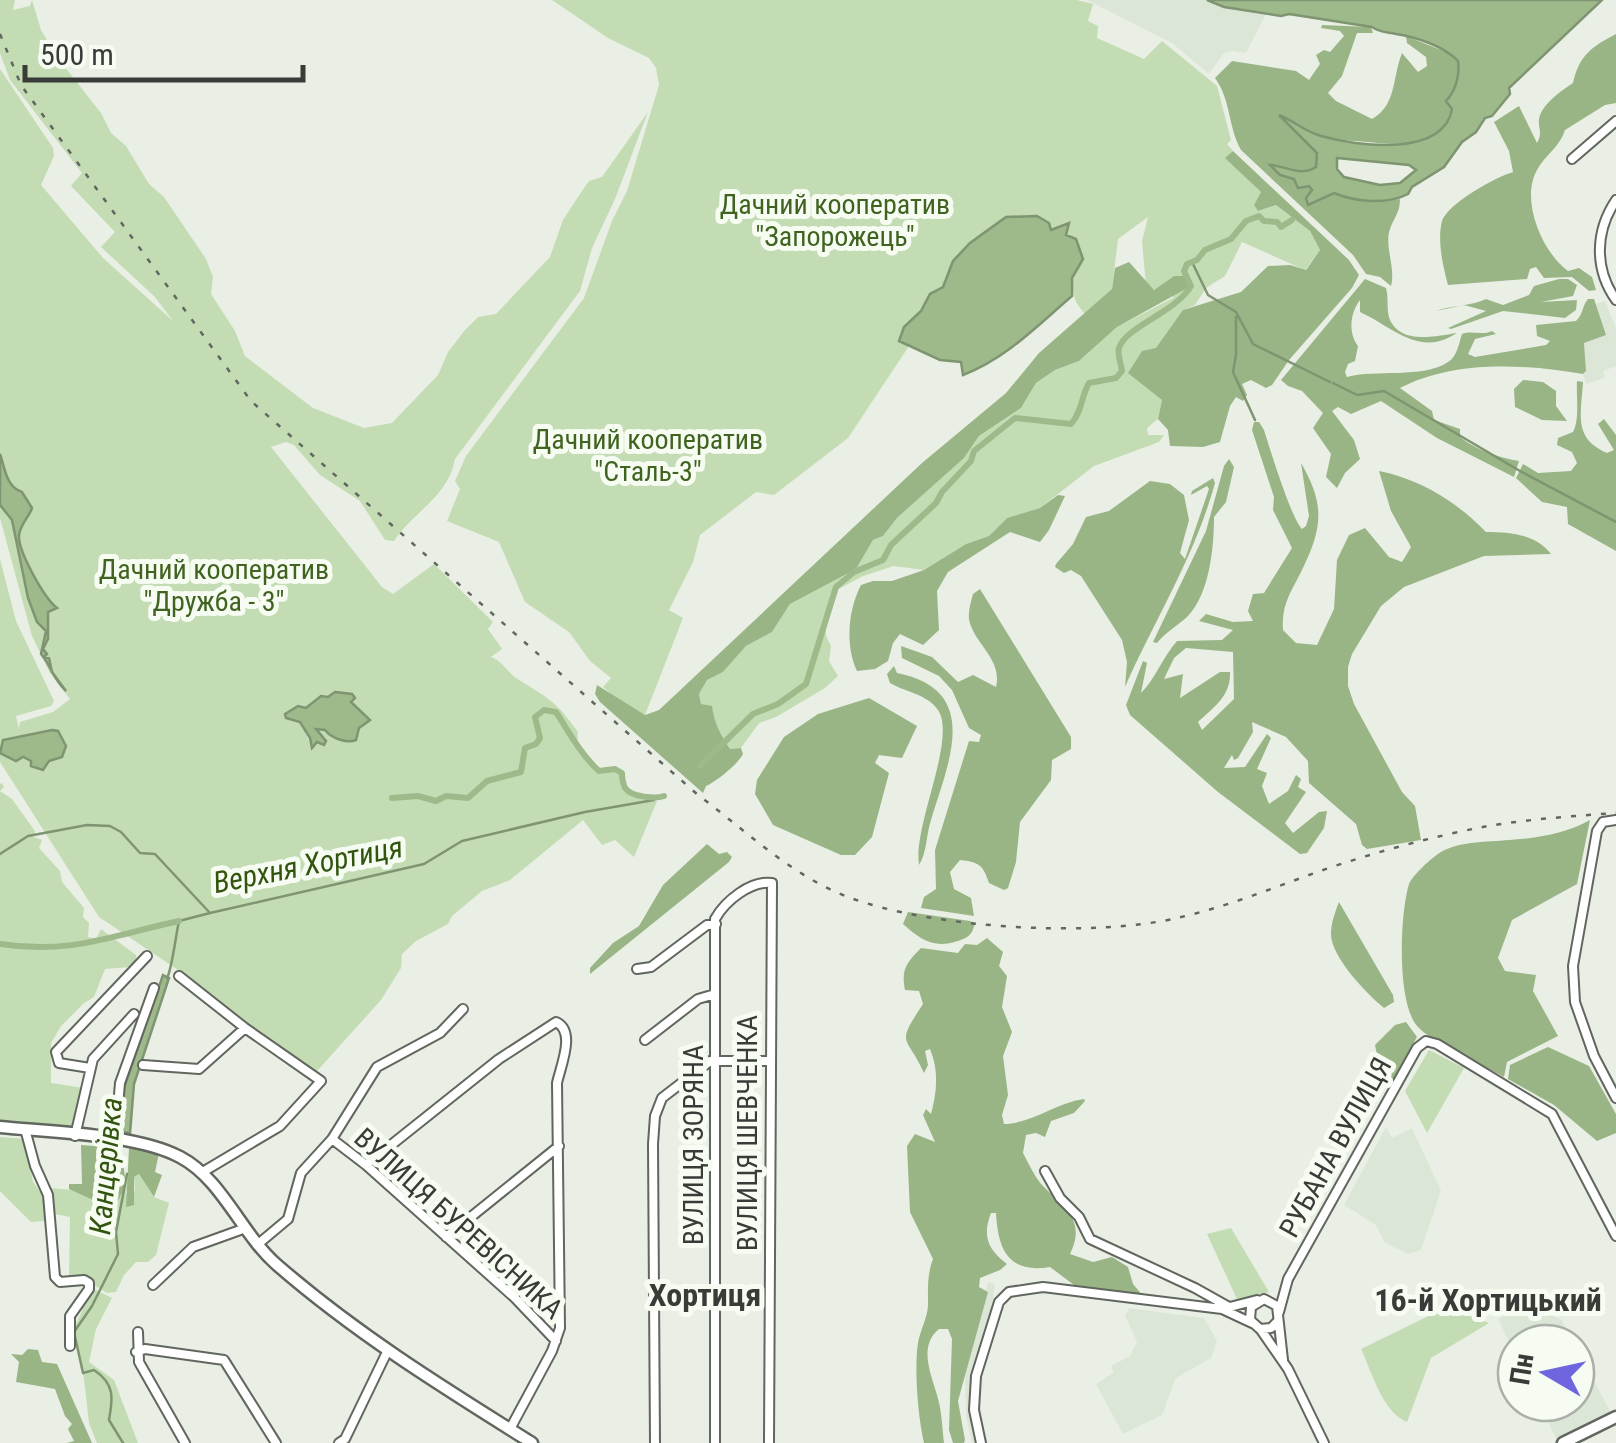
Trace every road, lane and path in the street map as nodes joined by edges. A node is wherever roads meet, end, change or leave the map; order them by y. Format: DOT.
graph roads {
  1 [pos="1616,121"];
  2 [pos="1572,159"];
  3 [pos="1616,200"];
  4 [pos="1616,300"];
  5 [pos="1616,820"];
  6 [pos="716,924"];
  7 [pos="147,956"];
  8 [pos="637,969"];
  9 [pos="179,976"];
  10 [pos="154,988"];
  11 [pos="714,994"];
  12 [pos="463,1009"];
  13 [pos="134,1014"];
  14 [pos="245,1028"];
  15 [pos="645,1040"];
  16 [pos="716,1060"];
  17 [pos="770,1061"];
  18 [pos="143,1065"];
  19 [pos="90,1068"];
  20 [pos="1616,1098"];
  21 [pos="0,1127"];
  22 [pos="25,1130"];
  23 [pos="76,1136"];
  24 [pos="332,1139"];
  25 [pos="116,1140"];
  26 [pos="559,1145"];
  27 [pos="366,1165"];
  28 [pos="1045,1171"];
  29 [pos="201,1173"];
  30 [pos="243,1229"];
  31 [pos="1616,1236"];
  32 [pos="446,1237"];
  33 [pos="256,1246"];
  34 [pos="1288,1279"];
  35 [pos="152,1285"];
  36 [pos="1260,1300"];
  37 [pos="1225,1308"];
  38 [pos="1279,1316"];
  39 [pos="1252,1323"];
  40 [pos="1260,1329"];
  41 [pos="138,1332"];
  42 [pos="556,1342"];
  43 [pos="70,1346"];
  44 [pos="388,1350"];
  45 [pos="136,1352"];
  46 [pos="1283,1360"];
  47 [pos="1616,1417"];
  48 [pos="510,1430"];
  49 [pos="342,1442"];
  50 [pos="186,1443"];
  51 [pos="276,1443"];
  52 [pos="532,1443"];
  53 [pos="655,1443"];
  54 [pos="714,1443"];
  55 [pos="769,1443"];
  56 [pos="981,1443"];
  57 [pos="1324,1443"];
  58 [pos="1563,1443"];
  1 -- 2 [label="street"];
  3 -- 4 [label="street"];
  5 -- 20 [label="street"];
  6 -- 8 [label="street"];
  6 -- 11 [label="street, ВУЛИЦЯ ЗОРЯНА"];
  6 -- 17 [label="street, ВУЛИЦЯ ШЕВЧЕНКА"];
  7 -- 19 [label="street"];
  9 -- 14 [label="street"];
  10 -- 25 [label="street"];
  11 -- 15 [label="street"];
  11 -- 16 [label="street, ВУЛИЦЯ ЗОРЯНА"];
  12 -- 24 [label="street"];
  13 -- 19 [label="street"];
  14 -- 18 [label="street"];
  14 -- 29 [label="street"];
  16 -- 17 [label="street"];
  16 -- 53 [label="street"];
  16 -- 54 [label="street, ВУЛИЦЯ ЗОРЯНА"];
  17 -- 55 [label="street, ВУЛИЦЯ ШЕВЧЕНКА"];
  19 -- 23 [label="street"];
  21 -- 22 [label="main road"];
  22 -- 23 [label="main road"];
  22 -- 43 [label="street"];
  23 -- 25 [label="main road"];
  24 -- 27 [label="street, ВУЛИЦЯ БУРЕВІСНИКА"];
  24 -- 33 [label="street"];
  25 -- 29 [label="main road"];
  26 -- 27 [label="street"];
  26 -- 32 [label="street"];
  26 -- 42 [label="street"];
  27 -- 32 [label="street, ВУЛИЦЯ БУРЕВІСНИКА"];
  28 -- 37 [label="street"];
  29 -- 30 [label="main road"];
  30 -- 33 [label="main road"];
  30 -- 35 [label="street"];
  31 -- 34 [label="street, РУБАНА ВУЛИЦЯ"];
  32 -- 42 [label="street, ВУЛИЦЯ БУРЕВІСНИКА"];
  33 -- 44 [label="main road"];
  34 -- 36 [label="street, РУБАНА ВУЛИЦЯ"];
  34 -- 38 [label="street, РУБАНА ВУЛИЦЯ"];
  36 -- 37 [label="street"];
  36 -- 38 [label="street"];
  36 -- 39 [label="street"];
  37 -- 39 [label="street"];
  37 -- 56 [label="street"];
  38 -- 40 [label="street"];
  38 -- 46 [label="street, РУБАНА ВУЛИЦЯ"];
  39 -- 40 [label="street"];
  40 -- 46 [label="street, РУБАНА ВУЛИЦЯ"];
  41 -- 45 [label="street"];
  42 -- 48 [label="street"];
  44 -- 48 [label="main road"];
  44 -- 49 [label="street"];
  45 -- 50 [label="street"];
  45 -- 51 [label="street"];
  46 -- 57 [label="street, РУБАНА ВУЛИЦЯ"];
  47 -- 58 [label="main road"];
  48 -- 52 [label="main road"];
}
